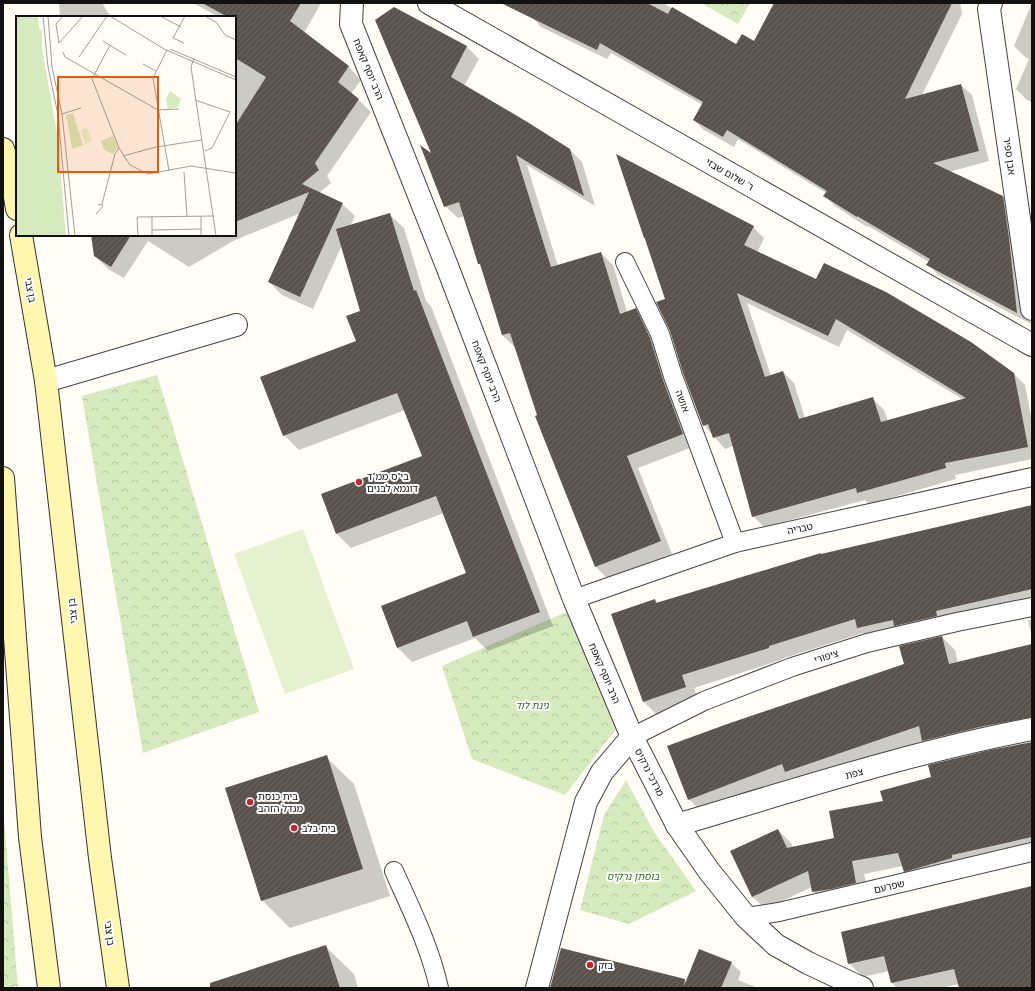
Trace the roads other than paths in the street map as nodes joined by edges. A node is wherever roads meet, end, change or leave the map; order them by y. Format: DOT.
graph roads {
  1 [pos="352,3"];
  2 [pos="428,3"];
  3 [pos="990,3"];
  4 [pos="3,149"];
  5 [pos="16,203"];
  6 [pos="21,236"];
  7 [pos="626,262"];
  8 [pos="1032,309"];
  9 [pos="236,325"];
  10 [pos="1032,345"];
  11 [pos="46,381"];
  12 [pos="1032,477"];
  13 [pos="3,478"];
  14 [pos="735,542"];
  15 [pos="574,599"];
  16 [pos="1032,607"];
  17 [pos="1032,729"];
  18 [pos="632,737"];
  19 [pos="677,825"];
  20 [pos="1032,852"];
  21 [pos="394,871"];
  22 [pos="746,917"];
  23 [pos="49,988"];
  24 [pos="118,988"];
  25 [pos="439,988"];
  26 [pos="537,988"];
  27 [pos="862,988"];
  1 -- 15 [label="street, הרב יוסף קאפח"];
  2 -- 10 [label="street, ר' שלום שבזי"];
  3 -- 8 [label="street, אבן ספיר"];
  4 -- 5 [label="main road"];
  6 -- 11 [label="main road, בן צבי"];
  7 -- 14 [label="lane, אושה"];
  9 -- 11 [label="street"];
  11 -- 24 [label="main road, בן צבי"];
  12 -- 14 [label="lane, טבריה"];
  13 -- 23 [label="main road"];
  14 -- 15 [label="lane, טבריה"];
  15 -- 18 [label="street, הרב יוסף קאפח"];
  16 -- 18 [label="lane, ציפורי"];
  17 -- 19 [label="street, צפת"];
  18 -- 19 [label="street, מרדכי נרקיס"];
  18 -- 26 [label="street, מרדכי נרקיס"];
  19 -- 22 [label="street, מרדכי נרקיס"];
  20 -- 22 [label="lane, שפרעם"];
  21 -- 25 [label="lane"];
  22 -- 27 [label="street, מרדכי נרקיס"];
}
